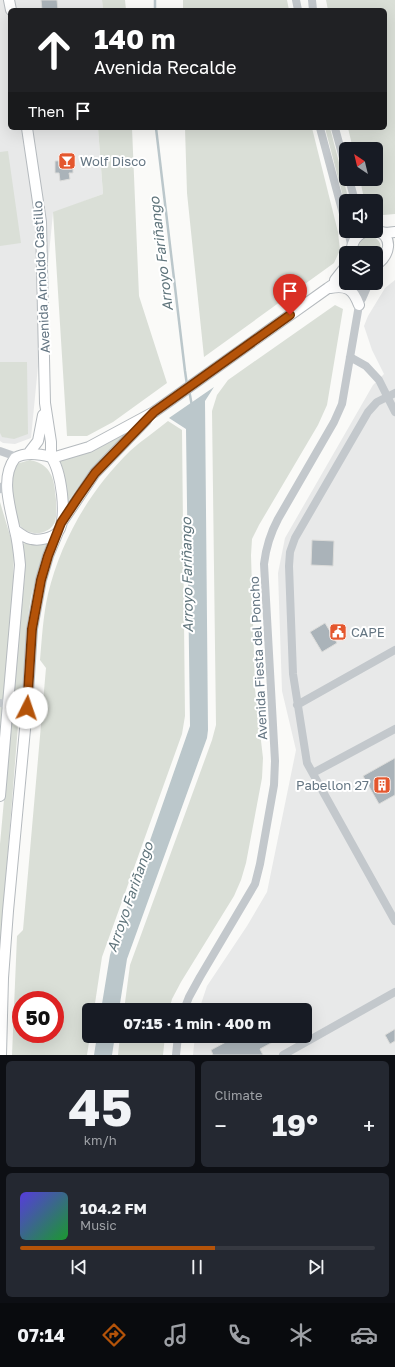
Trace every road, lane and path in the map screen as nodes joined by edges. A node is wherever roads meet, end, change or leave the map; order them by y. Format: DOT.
graph roads {
  1 [pos="27,130"];
  2 [pos="321,130"];
  3 [pos="336,130"];
  4 [pos="339,143"];
  5 [pos="339,199"];
  6 [pos="383,232"];
  7 [pos="395,232"];
  8 [pos="383,238"];
  9 [pos="395,251"];
  10 [pos="383,256"];
  11 [pos="383,260"];
  12 [pos="339,275"];
  13 [pos="339,281"];
  14 [pos="328,288"];
  15 [pos="360,290"];
  16 [pos="366,290"];
  17 [pos="359,305"];
  18 [pos="350,357"];
  19 [pos="391,395"];
  20 [pos="45,403"];
  21 [pos="154,412"];
  22 [pos="395,412"];
  23 [pos="0,451"];
  24 [pos="28,454"];
  25 [pos="17,457"];
  26 [pos="51,457"];
  27 [pos="0,488"];
  28 [pos="59,528"];
  29 [pos="15,530"];
  30 [pos="395,650"];
  31 [pos="4,704"];
  32 [pos="297,705"];
  33 [pos="27,708"];
  34 [pos="395,729"];
  35 [pos="313,773"];
  36 [pos="0,796"];
  37 [pos="395,921"];
  38 [pos="395,992"];
  39 [pos="187,1003"];
  40 [pos="177,1043"];
  41 [pos="1,1055"];
  42 [pos="176,1055"];
  43 [pos="283,1055"];
  1 -- 20 [label="main road, Avenida Arnoldo Castillo"];
  2 -- 5 [label="street"];
  3 -- 4 [label="street"];
  6 -- 7 [label="main road"];
  8 -- 10 [label="main road"];
  9 -- 11 [label="main road"];
  12 -- 14 [label="main road"];
  13 -- 14 [label="main road"];
  14 -- 17 [label="main road"];
  14 -- 21 [label="main road"];
  15 -- 17 [label="street, Avenida Fiesta del Poncho"];
  16 -- 17 [label="street, Avenida Fiesta del Poncho"];
  17 -- 18 [label="street, Avenida Fiesta del Poncho"];
  18 -- 19 [label="street"];
  18 -- 39 [label="street, Avenida Fiesta del Poncho"];
  19 -- 22 [label="street"];
  19 -- 32 [label="street"];
  20 -- 24 [label="main road, Avenida Arnoldo Castillo"];
  20 -- 26 [label="main road, Avenida Arnoldo Castillo"];
  21 -- 26 [label="main road"];
  21 -- 28 [label="main road"];
  23 -- 25 [label="street"];
  24 -- 25 [label="main road"];
  24 -- 26 [label="main road"];
  25 -- 27 [label="main road"];
  26 -- 28 [label="main road"];
  27 -- 29 [label="main road"];
  28 -- 29 [label="main road"];
  28 -- 33 [label="main road"];
  29 -- 31 [label="main road"];
  30 -- 32 [label="street"];
  31 -- 33 [label="street"];
  31 -- 36 [label="main road"];
  32 -- 35 [label="street"];
  33 -- 41 [label="main road"];
  34 -- 35 [label="street"];
  35 -- 37 [label="street"];
  38 -- 43 [label="street"];
  40 -- 42 [label="street"];
}
